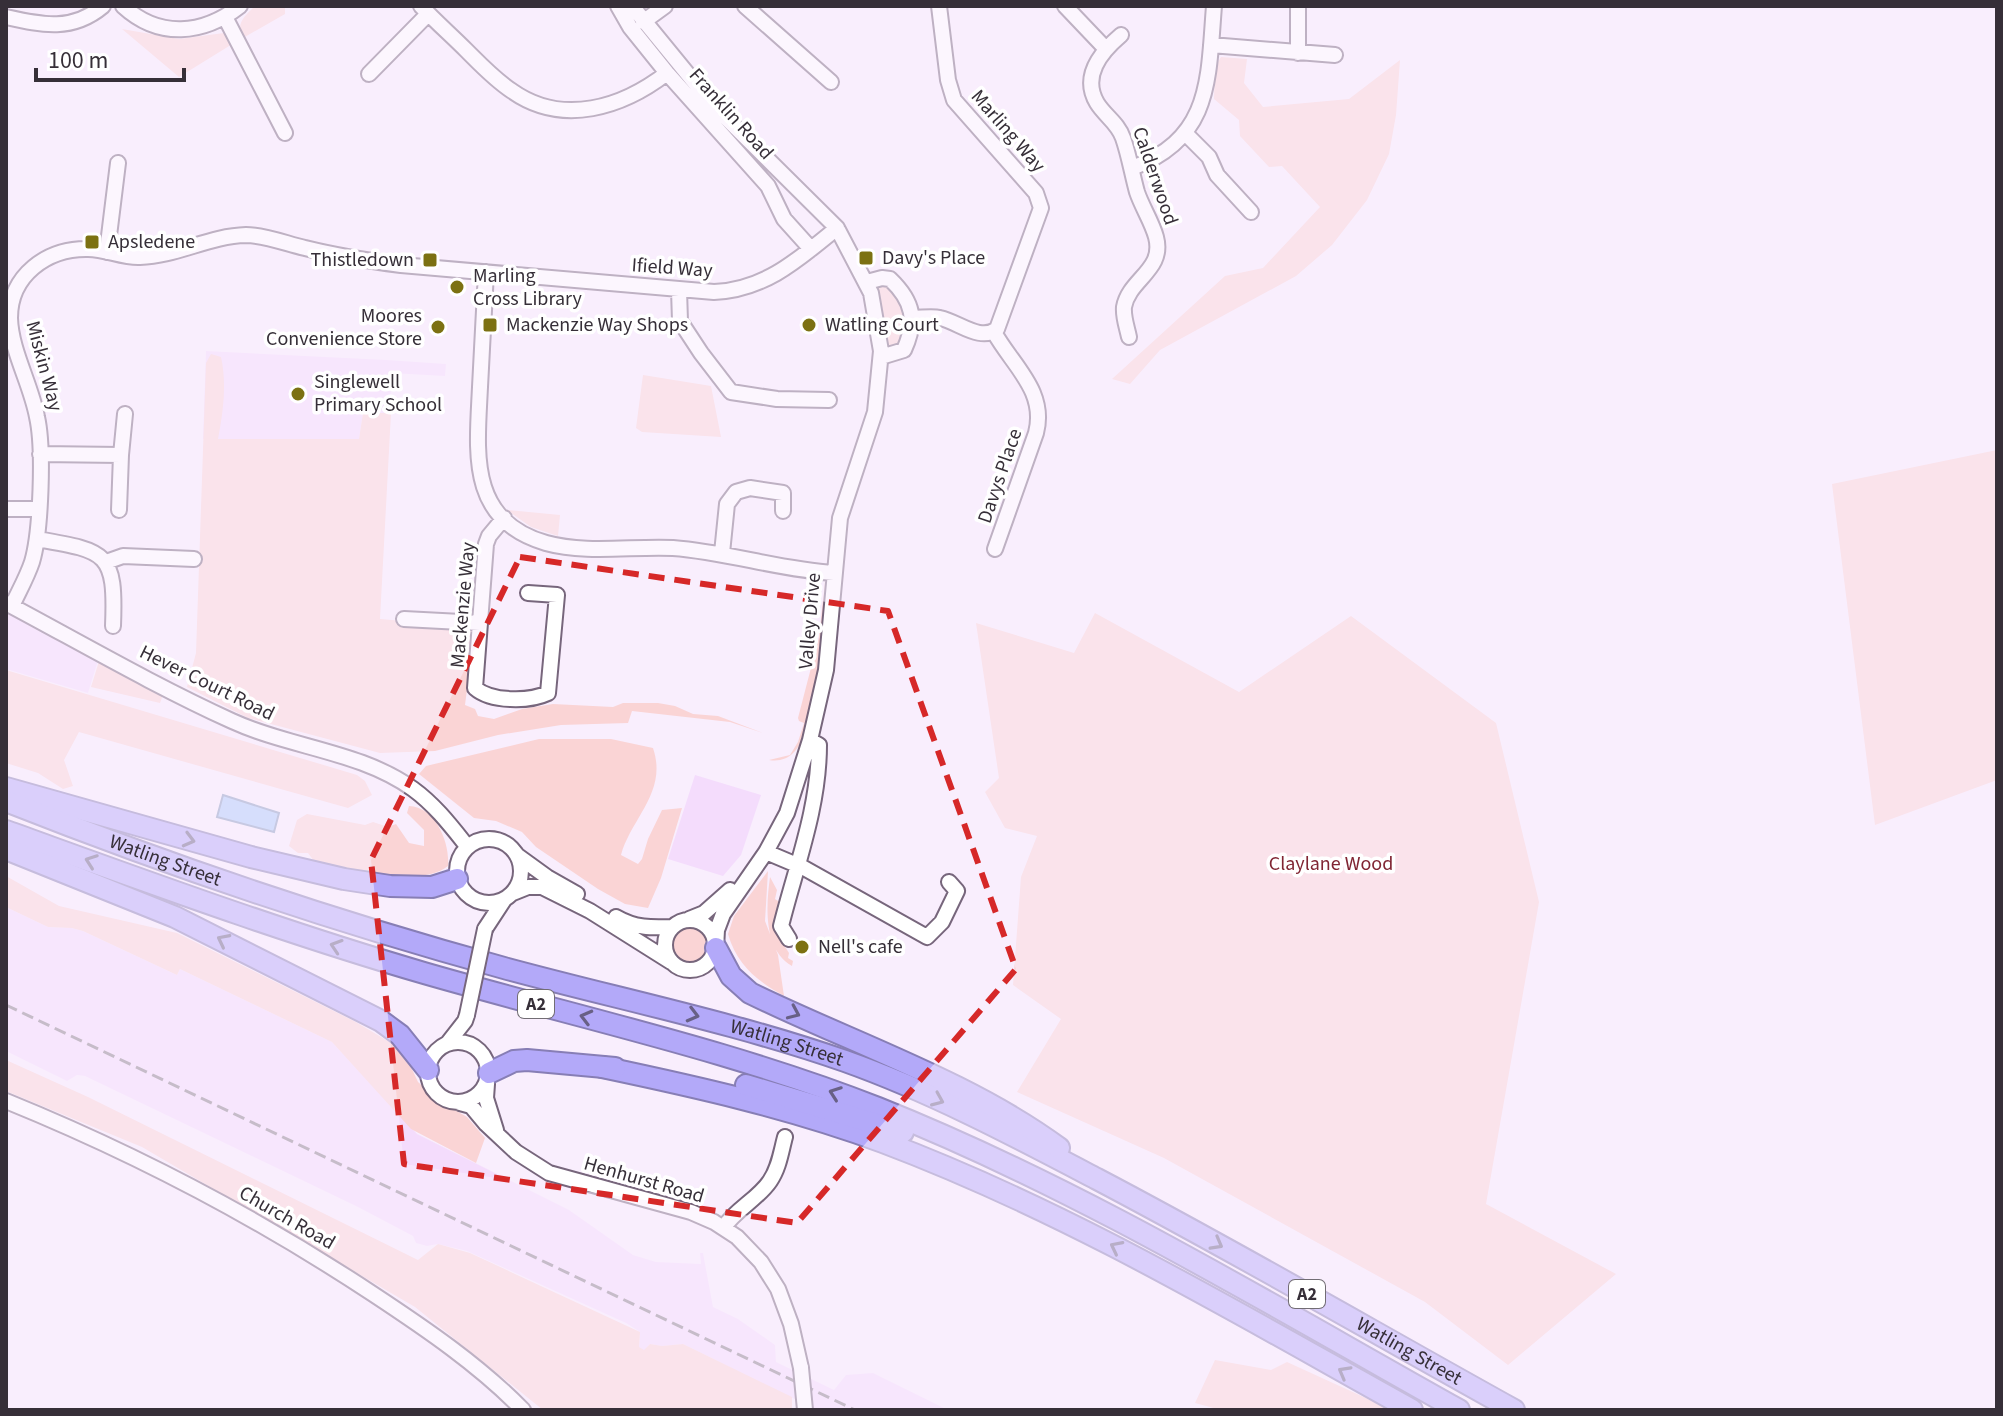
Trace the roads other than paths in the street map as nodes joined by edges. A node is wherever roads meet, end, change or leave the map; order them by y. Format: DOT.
graph roads {
  1 [pos="103,6"];
  2 [pos="123,6"];
  3 [pos="240,6"];
  4 [pos="618,6"];
  5 [pos="632,6"];
  6 [pos="665,6"];
  7 [pos="745,6"];
  8 [pos="939,6"];
  9 [pos="1065,6"];
  10 [pos="1214,6"];
  11 [pos="1298,6"];
  12 [pos="425,10"];
  13 [pos="6,17"];
  14 [pos="225,17"];
  15 [pos="643,22"];
  16 [pos="1121,35"];
  17 [pos="1211,45"];
  18 [pos="1105,48"];
  19 [pos="1298,53"];
  20 [pos="1335,55"];
  21 [pos="667,73"];
  22 [pos="369,74"];
  23 [pos="831,82"];
  24 [pos="285,133"];
  25 [pos="1186,134"];
  26 [pos="118,163"];
  27 [pos="1132,168"];
  28 [pos="1251,212"];
  29 [pos="837,228"];
  30 [pos="811,249"];
  31 [pos="107,252"];
  32 [pos="486,272"];
  33 [pos="867,282"];
  34 [pos="10,288"];
  35 [pos="679,290"];
  36 [pos="913,318"];
  37 [pos="994,332"];
  38 [pos="1129,337"];
  39 [pos="881,357"];
  40 [pos="829,400"];
  41 [pos="125,414"];
  42 [pos="40,454"];
  43 [pos="121,455"];
  44 [pos="6,509"];
  45 [pos="38,509"];
  46 [pos="119,510"];
  47 [pos="783,511"];
  48 [pos="504,518"];
  49 [pos="37,539"];
  50 [pos="996,549"];
  51 [pos="722,553"];
  52 [pos="194,559"];
  53 [pos="106,562"];
  54 [pos="834,573"];
  55 [pos="528,593"];
  56 [pos="9,604"];
  57 [pos="404,619"];
  58 [pos="480,623"];
  59 [pos="113,626"];
  60 [pos="810,740"];
  61 [pos="6,788"];
  62 [pos="6,801"];
  63 [pos="6,831"];
  64 [pos="467,846"];
  65 [pos="6,849"];
  66 [pos="766,852"];
  67 [pos="518,855"];
  68 [pos="797,864"];
  69 [pos="747,878"];
  70 [pos="457,879"];
  71 [pos="959,889"];
  72 [pos="508,897"];
  73 [pos="473,900"];
  74 [pos="688,920"];
  75 [pos="672,927"];
  76 [pos="485,929"];
  77 [pos="789,939"];
  78 [pos="716,948"];
  79 [pos="671,962"];
  80 [pos="466,1018"];
  81 [pos="447,1044"];
  82 [pos="475,1047"];
  83 [pos="602,1067"];
  84 [pos="428,1070"];
  85 [pos="488,1077"];
  86 [pos="6,1101"];
  87 [pos="460,1103"];
  88 [pos="501,1136"];
  89 [pos="785,1137"];
  90 [pos="1099,1180"];
  91 [pos="1061,1190"];
  92 [pos="724,1227"];
  93 [pos="523,1410"];
  94 [pos="805,1410"];
  95 [pos="1412,1410"];
  96 [pos="1459,1410"];
  97 [pos="1514,1410"];
  1 -- 13 [label="street"];
  2 -- 14 [label="street"];
  3 -- 14 [label="street"];
  4 -- 21 [label="street, Franklin Road"];
  5 -- 15 [label="street, Valley Drive"];
  6 -- 15 [label="street"];
  7 -- 23 [label="street"];
  8 -- 37 [label="street, Marling Way"];
  9 -- 18 [label="street"];
  10 -- 17 [label="street"];
  11 -- 19 [label="street"];
  12 -- 21 [label="street"];
  12 -- 22 [label="street"];
  14 -- 24 [label="street"];
  15 -- 29 [label="street, Valley Drive"];
  16 -- 18 [label="street"];
  17 -- 19 [label="street"];
  17 -- 25 [label="street"];
  18 -- 27 [label="street, Calderwood"];
  19 -- 20 [label="street"];
  21 -- 30 [label="street, Franklin Road"];
  25 -- 27 [label="street"];
  25 -- 28 [label="street"];
  26 -- 31 [label="street"];
  27 -- 38 [label="street, Calderwood"];
  29 -- 30 [label="street, Ifield Way"];
  29 -- 33 [label="street, Valley Drive"];
  30 -- 35 [label="street, Ifield Way"];
  31 -- 32 [label="street, Miskin Way"];
  31 -- 34 [label="street, Miskin Way"];
  32 -- 35 [label="street, Ifield Way"];
  32 -- 48 [label="street"];
  33 -- 36 [label="street"];
  33 -- 39 [label="street, Valley Drive"];
  34 -- 42 [label="street, Miskin Way"];
  35 -- 40 [label="street"];
  36 -- 37 [label="street"];
  36 -- 39 [label="street"];
  37 -- 50 [label="street, Davys Place"];
  39 -- 54 [label="street, Valley Drive"];
  41 -- 43 [label="street"];
  42 -- 43 [label="street"];
  42 -- 45 [label="street, Miskin Way"];
  43 -- 46 [label="street"];
  44 -- 45 [label="street"];
  45 -- 49 [label="street, Miskin Way"];
  47 -- 51 [label="street"];
  48 -- 51 [label="street"];
  48 -- 58 [label="street, Mackenzie Way"];
  49 -- 53 [label="street"];
  49 -- 56 [label="street, Miskin Way"];
  51 -- 54 [label="street"];
  52 -- 53 [label="street"];
  53 -- 59 [label="street"];
  54 -- 60 [label="street, Valley Drive"];
  55 -- 58 [label="street, Mackenzie Way"];
  56 -- 64 [label="street, Hever Court Road"];
  57 -- 58 [label="street"];
  60 -- 66 [label="street, Valley Drive"];
  60 -- 68 [label="street"];
  61 -- 70 [label="highway, one-way"];
  62 -- 90 [label="highway, Watling Street / A2, one-way"];
  91 -- 63 [label="highway, Watling Street / A2, one-way"];
  64 -- 67 [label="street"];
  64 -- 70 [label="street"];
  84 -- 65 [label="highway, one-way"];
  66 -- 68 [label="street"];
  66 -- 69 [label="street, Valley Drive"];
  67 -- 72 [label="street"];
  67 -- 75 [label="street"];
  68 -- 71 [label="street"];
  68 -- 77 [label="street"];
  69 -- 74 [label="street, Valley Drive"];
  69 -- 78 [label="street, Valley Drive"];
  70 -- 73 [label="street"];
  72 -- 73 [label="street"];
  72 -- 76 [label="street"];
  72 -- 79 [label="street"];
  73 -- 76 [label="street"];
  74 -- 75 [label="street"];
  74 -- 78 [label="street"];
  75 -- 79 [label="street"];
  76 -- 80 [label="street, bridge"];
  78 -- 79 [label="street"];
  78 -- 90 [label="highway, one-way"];
  80 -- 81 [label="street"];
  80 -- 82 [label="street, Henhurst Road"];
  81 -- 82 [label="street"];
  81 -- 84 [label="street"];
  82 -- 85 [label="street, Henhurst Road"];
  83 -- 85 [label="highway"];
  83 -- 91 [label="highway"];
  95 -- 83 [label="highway, one-way"];
  84 -- 87 [label="street, Henhurst Road"];
  85 -- 87 [label="street"];
  85 -- 88 [label="street, Henhurst Road"];
  86 -- 93 [label="street, Church Road"];
  87 -- 88 [label="street, Henhurst Road"];
  88 -- 92 [label="street, Henhurst Road"];
  89 -- 92 [label="street"];
  90 -- 97 [label="highway, Watling Street / A2, one-way"];
  91 -- 96 [label="highway, Watling Street / A2"];
  92 -- 94 [label="street, Henhurst Road, bridge"];
}
